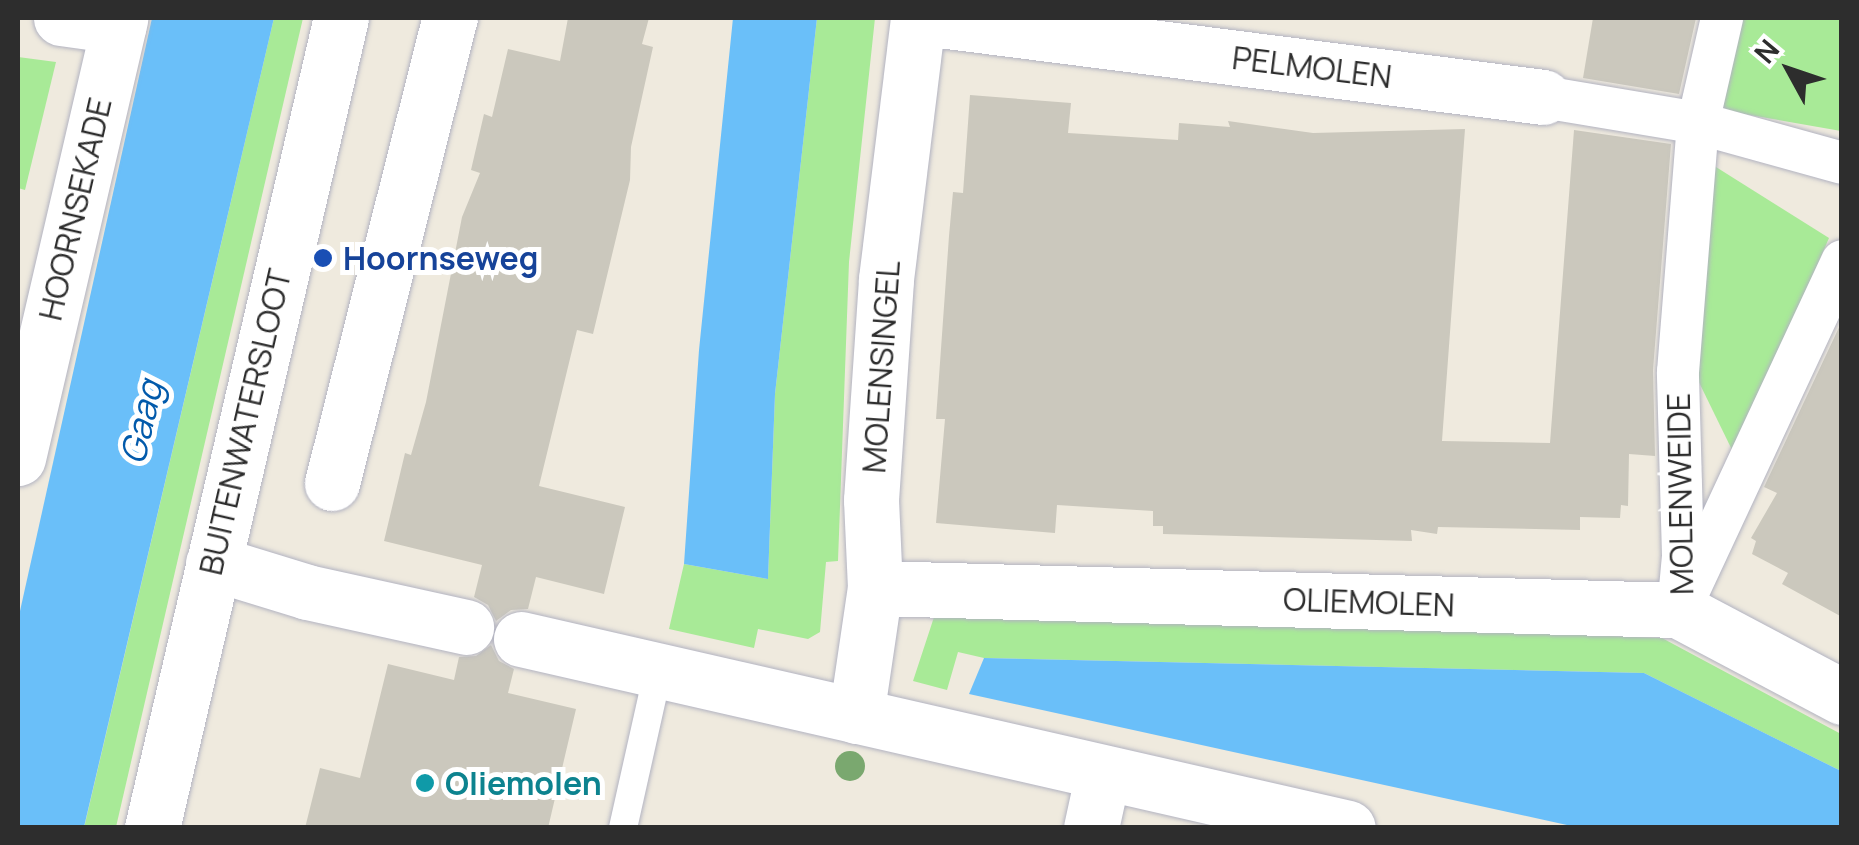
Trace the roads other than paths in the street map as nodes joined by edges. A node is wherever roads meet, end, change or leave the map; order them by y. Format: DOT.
graph roads {
  1 [pos="61,18"];
  2 [pos="342,18"];
  3 [pos="450,18"];
  4 [pos="921,18"];
  5 [pos="1722,18"];
  6 [pos="119,22"];
  7 [pos="1543,97"];
  8 [pos="1698,123"];
  9 [pos="1842,163"];
  10 [pos="1842,261"];
  11 [pos="18,458"];
  12 [pos="332,482"];
  13 [pos="212,563"];
  14 [pos="875,588"];
  15 [pos="1678,610"];
  16 [pos="466,627"];
  17 [pos="521,639"];
  18 [pos="658,671"];
  19 [pos="1842,697"];
  20 [pos="856,716"];
  21 [pos="1103,772"];
  22 [pos="152,828"];
  23 [pos="622,828"];
  24 [pos="1091,828"];
  25 [pos="1348,828"];
  1 -- 6 [label="street"];
  2 -- 13 [label="street, BUITENWATERSLOOT"];
  3 -- 12 [label="street"];
  4 -- 7 [label="street, PELMOLEN"];
  4 -- 14 [label="street, MOLENSINGEL"];
  5 -- 8 [label="street, MOLENWEIDE"];
  6 -- 11 [label="street, HOORNSEKADE"];
  7 -- 8 [label="street, PELMOLEN"];
  8 -- 9 [label="street"];
  8 -- 15 [label="street, MOLENWEIDE"];
  10 -- 15 [label="street, MOLENWEIDE"];
  13 -- 16 [label="street"];
  13 -- 22 [label="street, BUITENWATERSLOOT"];
  14 -- 15 [label="street, OLIEMOLEN"];
  14 -- 20 [label="street, MOLENSINGEL"];
  15 -- 19 [label="street, OLIEMOLEN"];
  17 -- 18 [label="street"];
  18 -- 20 [label="street"];
  18 -- 23 [label="lane"];
  20 -- 21 [label="street"];
  21 -- 24 [label="street"];
  21 -- 25 [label="street"];
}
